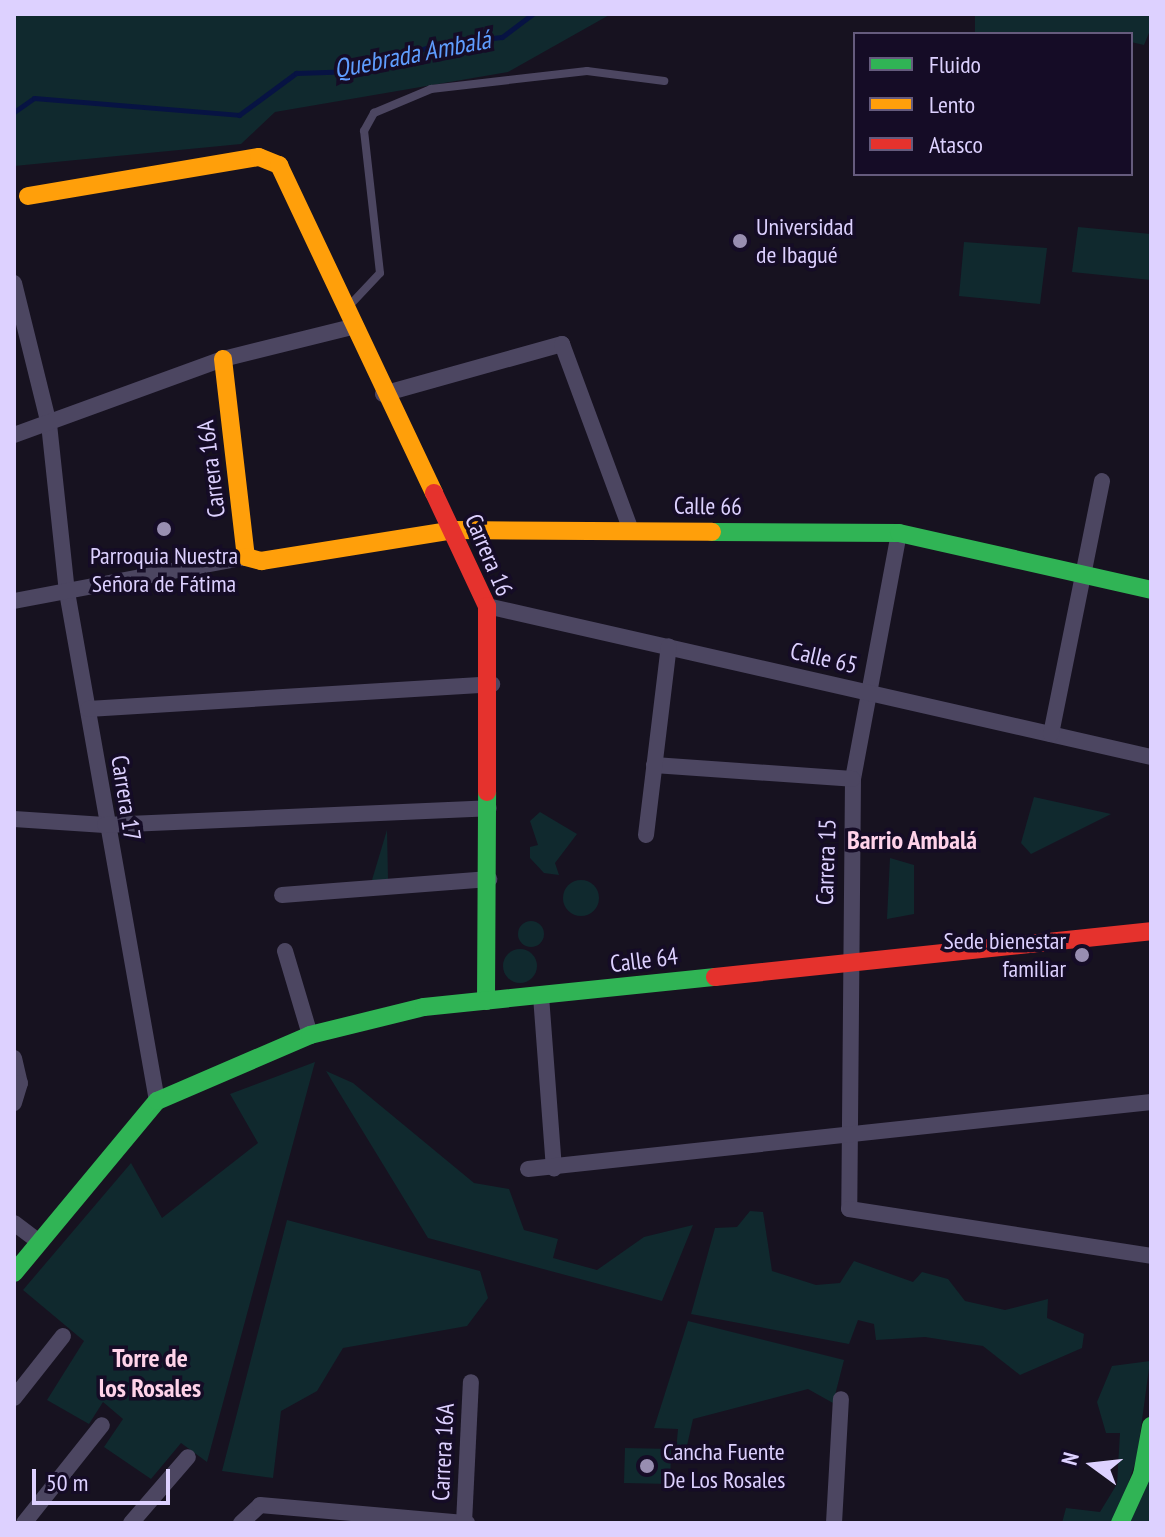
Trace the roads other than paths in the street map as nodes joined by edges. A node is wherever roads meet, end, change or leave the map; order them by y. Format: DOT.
graph roads {
  1 [pos="664,81"];
  2 [pos="28,196"];
  3 [pos="14,283"];
  4 [pos="348,306"];
  5 [pos="356,326"];
  6 [pos="223,359"];
  7 [pos="383,394"];
  8 [pos="49,424"];
  9 [pos="14,435"];
  10 [pos="1102,481"];
  11 [pos="630,528"];
  12 [pos="454,530"];
  13 [pos="899,533"];
  14 [pos="253,559"];
  15 [pos="1085,576"];
  16 [pos="1151,590"];
  17 [pos="67,592"];
  18 [pos="14,601"];
  19 [pos="487,606"];
  20 [pos="669,646"];
  21 [pos="492,684"];
  22 [pos="870,694"];
  23 [pos="88,709"];
  24 [pos="1051,734"];
  25 [pos="1151,757"];
  26 [pos="654,765"];
  27 [pos="853,779"];
  28 [pos="489,808"];
  29 [pos="14,819"];
  30 [pos="105,825"];
  31 [pos="646,835"];
  32 [pos="489,879"];
  33 [pos="282,895"];
  34 [pos="1151,931"];
  35 [pos="285,951"];
  36 [pos="847,961"];
  37 [pos="541,996"];
  38 [pos="486,1001"];
  39 [pos="310,1035"];
  40 [pos="14,1058"];
  41 [pos="157,1101"];
  42 [pos="1151,1102"];
  43 [pos="14,1103"];
  44 [pos="851,1134"];
  45 [pos="528,1169"];
  46 [pos="554,1169"];
  47 [pos="14,1223"];
  48 [pos="39,1242"];
  49 [pos="1151,1256"];
  50 [pos="14,1273"];
  51 [pos="63,1336"];
  52 [pos="471,1382"];
  53 [pos="14,1398"];
  54 [pos="841,1399"];
  55 [pos="102,1425"];
  56 [pos="1151,1426"];
  57 [pos="188,1457"];
  58 [pos="24,1523"];
  59 [pos="131,1523"];
  60 [pos="241,1523"];
  61 [pos="465,1523"];
  62 [pos="834,1523"];
  63 [pos="1120,1523"];
  1 -- 4 [label="lane"];
  2 -- 4 [label="street, Carrera 16"];
  3 -- 8 [label="street, Carrera 17"];
  4 -- 5 [label="street, Carrera 16"];
  5 -- 6 [label="street"];
  5 -- 7 [label="street, Carrera 16"];
  6 -- 8 [label="street"];
  6 -- 14 [label="street, Carrera 16A"];
  7 -- 11 [label="street"];
  7 -- 12 [label="street, Carrera 16"];
  8 -- 9 [label="street"];
  8 -- 17 [label="street, Carrera 17"];
  10 -- 15 [label="street"];
  11 -- 12 [label="street, Calle 66"];
  11 -- 13 [label="street, Calle 66"];
  12 -- 14 [label="street, Calle 66"];
  12 -- 19 [label="street, Carrera 16"];
  13 -- 15 [label="street, Calle 66"];
  13 -- 22 [label="street, Carrera 15"];
  14 -- 17 [label="street, Calle 66"];
  15 -- 16 [label="street, Calle 66"];
  15 -- 24 [label="street"];
  17 -- 18 [label="street, Calle 66"];
  17 -- 23 [label="street, Carrera 17"];
  19 -- 20 [label="street, Calle 65"];
  19 -- 21 [label="street, Carrera 16"];
  20 -- 22 [label="street, Calle 65"];
  20 -- 26 [label="street"];
  21 -- 23 [label="street"];
  21 -- 28 [label="street, Carrera 16"];
  22 -- 24 [label="street, Calle 65"];
  22 -- 27 [label="street, Carrera 15"];
  23 -- 30 [label="street, Carrera 17"];
  24 -- 25 [label="street, Calle 65"];
  26 -- 27 [label="street"];
  26 -- 31 [label="street"];
  27 -- 36 [label="street, Carrera 15"];
  28 -- 30 [label="street"];
  28 -- 32 [label="street, Carrera 16"];
  29 -- 30 [label="street"];
  30 -- 41 [label="street, Carrera 17"];
  32 -- 33 [label="street"];
  32 -- 38 [label="street, Carrera 16"];
  34 -- 36 [label="street, Calle 64"];
  35 -- 39 [label="street"];
  36 -- 37 [label="street, Calle 64"];
  36 -- 44 [label="street, Carrera 15"];
  37 -- 38 [label="street, Calle 64"];
  37 -- 46 [label="street"];
  38 -- 39 [label="street, Calle 64"];
  39 -- 41 [label="street, Calle 64"];
  40 -- 43 [label="street"];
  41 -- 48 [label="street"];
  42 -- 44 [label="street"];
  44 -- 46 [label="street"];
  44 -- 49 [label="street, Carrera 15"];
  45 -- 46 [label="street"];
  47 -- 48 [label="street"];
  48 -- 50 [label="street"];
  51 -- 53 [label="street"];
  52 -- 61 [label="street, Carrera 16A"];
  54 -- 62 [label="street"];
  55 -- 58 [label="street"];
  56 -- 63 [label="street"];
  57 -- 59 [label="street"];
  60 -- 61 [label="street"];
}
